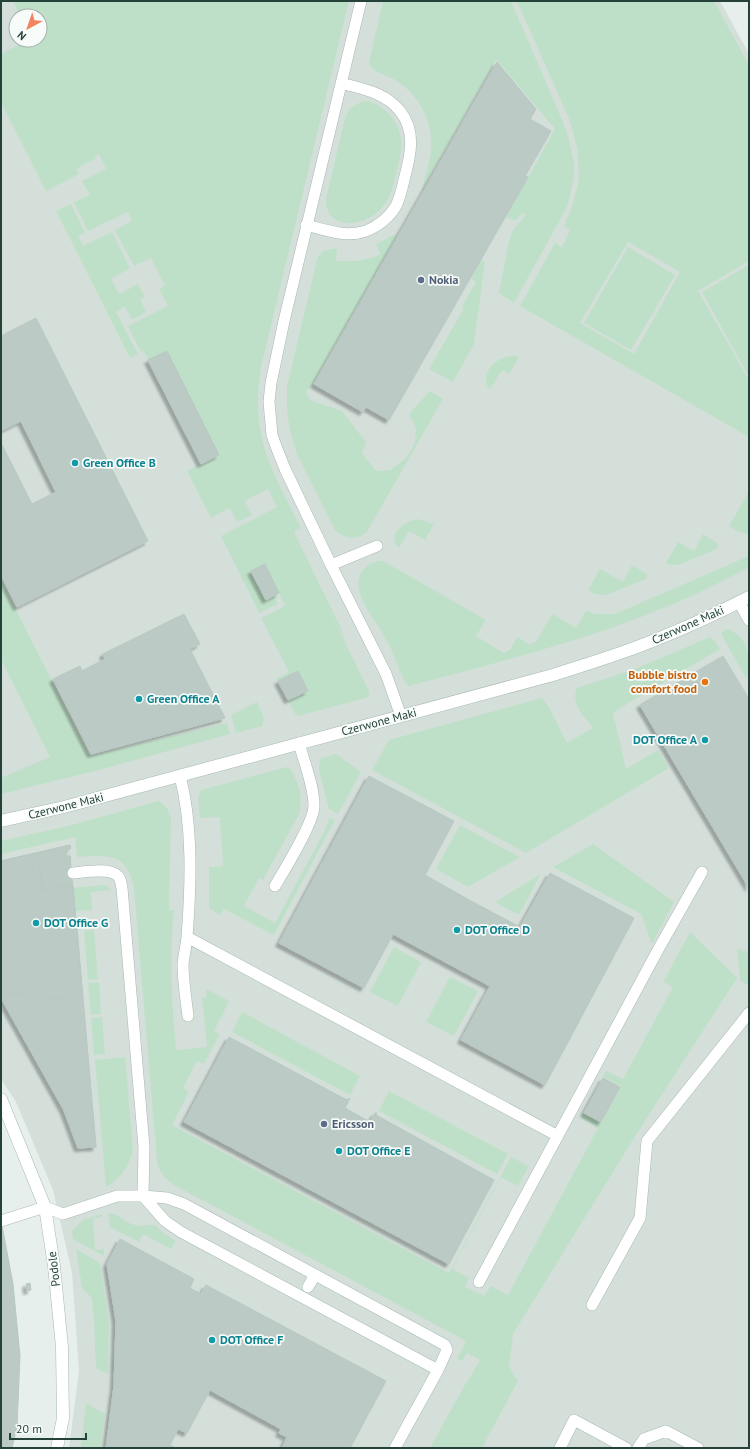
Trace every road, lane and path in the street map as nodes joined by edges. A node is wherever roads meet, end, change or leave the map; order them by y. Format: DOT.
graph roads {
  1 [pos="361,1"];
  2 [pos="341,83"];
  3 [pos="306,225"];
  4 [pos="377,546"];
  5 [pos="332,565"];
  6 [pos="744,600"];
  7 [pos="749,620"];
  8 [pos="401,716"];
  9 [pos="299,743"];
  10 [pos="180,776"];
  11 [pos="1,821"];
  12 [pos="702,872"];
  13 [pos="73,873"];
  14 [pos="276,886"];
  15 [pos="187,937"];
  16 [pos="749,1013"];
  17 [pos="188,1016"];
  18 [pos="1,1099"];
  19 [pos="558,1136"];
  20 [pos="143,1196"];
  21 [pos="45,1207"];
  22 [pos="1,1221"];
  23 [pos="314,1275"];
  24 [pos="479,1282"];
  25 [pos="308,1287"];
  26 [pos="592,1305"];
  27 [pos="438,1370"];
  28 [pos="57,1448"];
  29 [pos="395,1448"];
  30 [pos="560,1448"];
  31 [pos="626,1448"];
  32 [pos="638,1448"];
  33 [pos="698,1448"];
  1 -- 2 [label="lane"];
  2 -- 3 [label="lane"];
  2 -- 3 [label="lane"];
  3 -- 5 [label="lane"];
  4 -- 5 [label="lane"];
  5 -- 8 [label="lane"];
  6 -- 7 [label="lane"];
  6 -- 8 [label="street, Czerwone Maki"];
  8 -- 9 [label="street, Czerwone Maki"];
  9 -- 10 [label="street, Czerwone Maki"];
  9 -- 14 [label="lane"];
  10 -- 11 [label="street, Czerwone Maki"];
  10 -- 15 [label="lane"];
  12 -- 19 [label="lane"];
  13 -- 20 [label="lane"];
  15 -- 17 [label="lane"];
  15 -- 19 [label="lane"];
  16 -- 26 [label="lane"];
  18 -- 21 [label="street, Podole"];
  19 -- 24 [label="lane"];
  20 -- 21 [label="lane"];
  20 -- 23 [label="lane"];
  20 -- 27 [label="lane"];
  21 -- 22 [label="lane"];
  21 -- 28 [label="street, Podole"];
  23 -- 25 [label="lane"];
  23 -- 27 [label="lane"];
  27 -- 29 [label="lane"];
  30 -- 31 [label="lane"];
  32 -- 33 [label="lane"];
}
